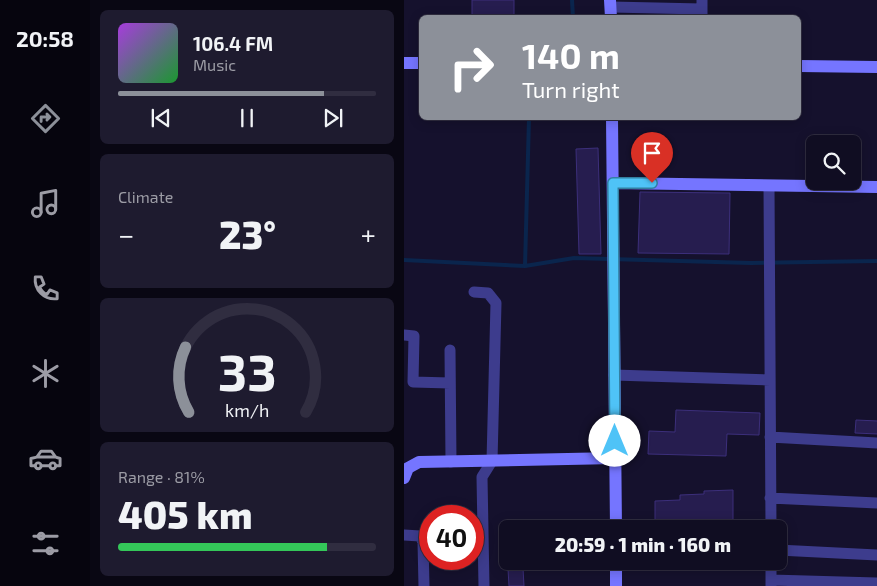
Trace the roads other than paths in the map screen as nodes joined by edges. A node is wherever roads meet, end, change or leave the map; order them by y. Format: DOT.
graph roads {
  1 [pos="611,8"];
  2 [pos="702,9"];
  3 [pos="404,63"];
  4 [pos="419,63"];
  5 [pos="801,66"];
  6 [pos="877,67"];
  7 [pos="612,120"];
  8 [pos="613,183"];
  9 [pos="769,186"];
  10 [pos="877,188"];
  11 [pos="474,292"];
  12 [pos="404,335"];
  13 [pos="450,350"];
  14 [pos="614,375"];
  15 [pos="770,380"];
  16 [pos="450,383"];
  17 [pos="770,437"];
  18 [pos="877,443"];
  19 [pos="615,458"];
  20 [pos="451,462"];
  21 [pos="492,462"];
  22 [pos="406,470"];
  23 [pos="770,498"];
  24 [pos="877,503"];
  25 [pos="616,520"];
  26 [pos="770,520"];
  27 [pos="404,535"];
  28 [pos="787,550"];
  29 [pos="877,555"];
  30 [pos="616,570"];
  31 [pos="771,570"];
  32 [pos="771,583"];
  33 [pos="877,583"];
  34 [pos="424,586"];
  35 [pos="484,586"];
  36 [pos="616,586"];
  1 -- 2 [label="street"];
  3 -- 4 [label="street"];
  5 -- 6 [label="street"];
  7 -- 8 [label="street"];
  8 -- 9 [label="street"];
  8 -- 14 [label="street"];
  9 -- 10 [label="street"];
  9 -- 15 [label="street"];
  11 -- 21 [label="street"];
  12 -- 16 [label="street"];
  13 -- 16 [label="street"];
  14 -- 15 [label="street"];
  14 -- 19 [label="street"];
  15 -- 17 [label="street"];
  16 -- 20 [label="street"];
  17 -- 18 [label="street"];
  17 -- 23 [label="street"];
  19 -- 21 [label="street"];
  19 -- 25 [label="street"];
  20 -- 21 [label="street"];
  20 -- 22 [label="street"];
  21 -- 35 [label="street"];
  23 -- 24 [label="street"];
  23 -- 26 [label="street"];
  27 -- 34 [label="street"];
  28 -- 29 [label="street"];
  30 -- 36 [label="street"];
  31 -- 32 [label="street"];
  32 -- 33 [label="street"];
}
